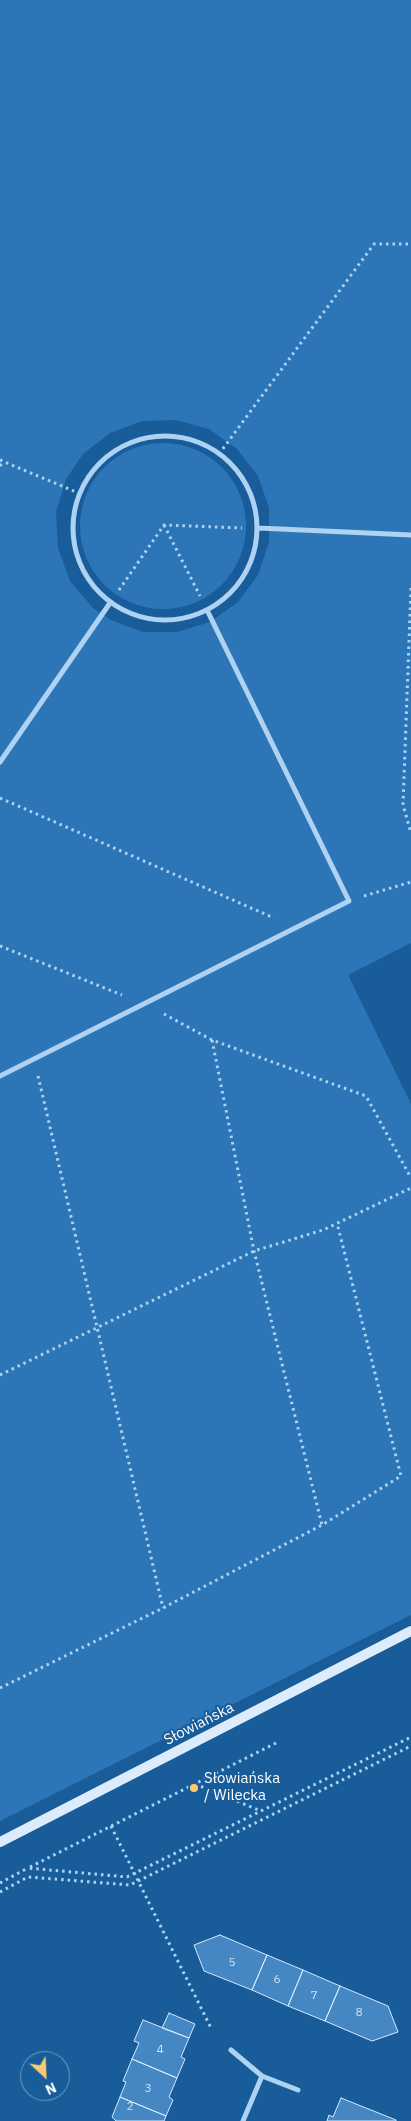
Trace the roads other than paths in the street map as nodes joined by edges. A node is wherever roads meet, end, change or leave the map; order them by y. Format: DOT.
graph roads {
  1 [pos="258,528"];
  2 [pos="411,535"];
  3 [pos="110,602"];
  4 [pos="207,610"];
  5 [pos="0,762"];
  6 [pos="0,1076"];
  7 [pos="411,1631"];
  8 [pos="0,1842"];
  9 [pos="231,2050"];
  10 [pos="262,2076"];
  11 [pos="298,2090"];
  12 [pos="243,2121"];
  1 -- 2 [label="street"];
  1 -- 3 [label="street"];
  1 -- 4 [label="street"];
  3 -- 4 [label="street"];
  3 -- 5 [label="street"];
  4 -- 6 [label="street"];
  7 -- 8 [label="street, Słowiańska"];
  9 -- 10 [label="street"];
  10 -- 11 [label="street"];
  10 -- 12 [label="street"];
}
